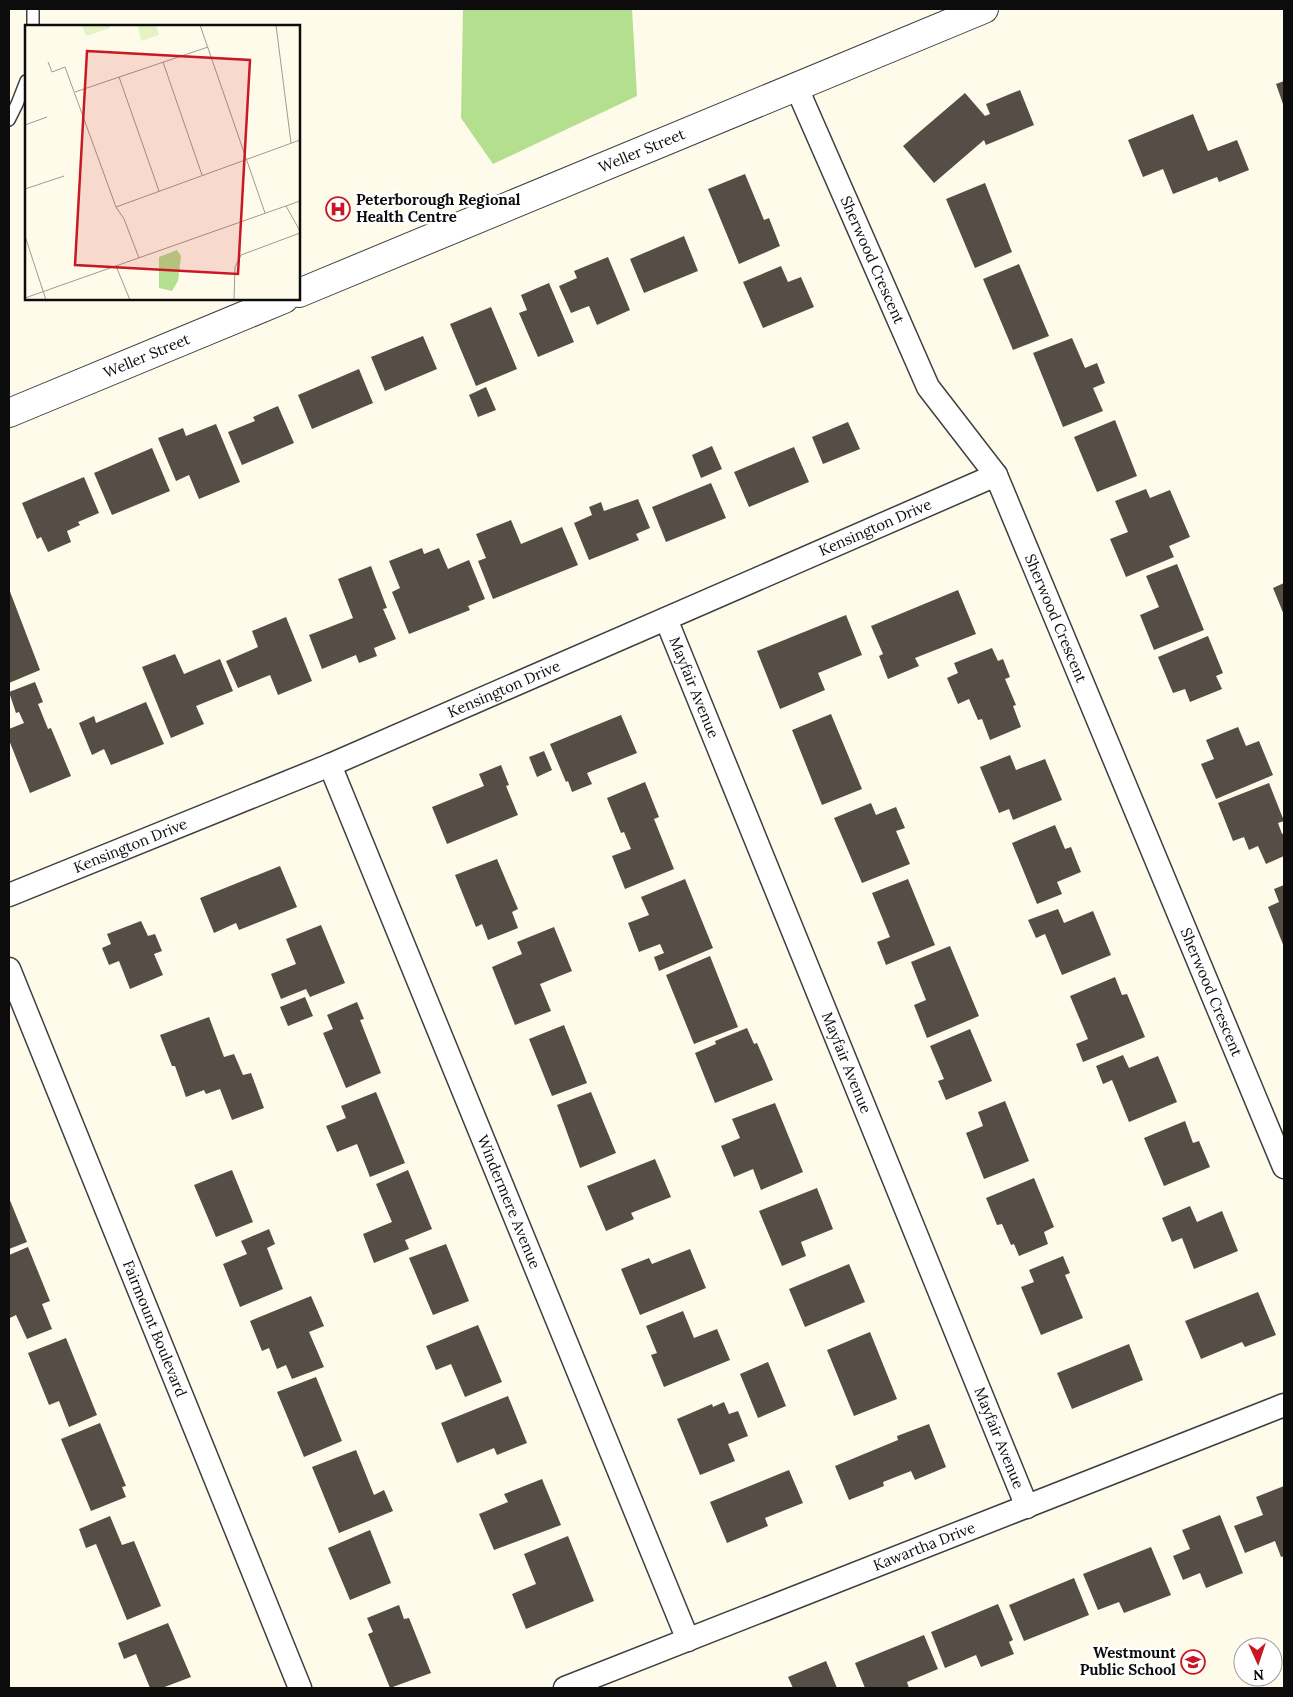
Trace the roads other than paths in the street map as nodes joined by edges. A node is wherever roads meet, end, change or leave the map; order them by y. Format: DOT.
graph roads {
  1 [pos="33,9"];
  2 [pos="973,11"];
  3 [pos="33,25"];
  4 [pos="25,84"];
  5 [pos="796,86"];
  6 [pos="9,120"];
  7 [pos="300,293"];
  8 [pos="282,300"];
  9 [pos="9,413"];
  10 [pos="996,475"];
  11 [pos="666,619"];
  12 [pos="330,765"];
  13 [pos="9,895"];
  14 [pos="9,969"];
  15 [pos="1284,1167"];
  16 [pos="1284,1405"];
  17 [pos="1027,1507"];
  18 [pos="688,1640"];
  19 [pos="300,1688"];
  20 [pos="565,1688"];
  1 -- 3 [label="lane"];
  2 -- 5 [label="street, Weller Street"];
  4 -- 6 [label="lane"];
  5 -- 7 [label="street, Weller Street"];
  5 -- 10 [label="street, Sherwood Crescent"];
  8 -- 9 [label="street, Weller Street"];
  10 -- 11 [label="street, Kensington Drive"];
  10 -- 15 [label="street, Sherwood Crescent"];
  11 -- 12 [label="street, Kensington Drive"];
  11 -- 17 [label="street, Mayfair Avenue"];
  12 -- 13 [label="street, Kensington Drive"];
  12 -- 18 [label="street, Windermere Avenue"];
  14 -- 19 [label="street, Fairmount Boulevard"];
  16 -- 17 [label="street, Kawartha Drive"];
  17 -- 18 [label="street, Kawartha Drive"];
  18 -- 20 [label="street, Kawartha Drive"];
}
